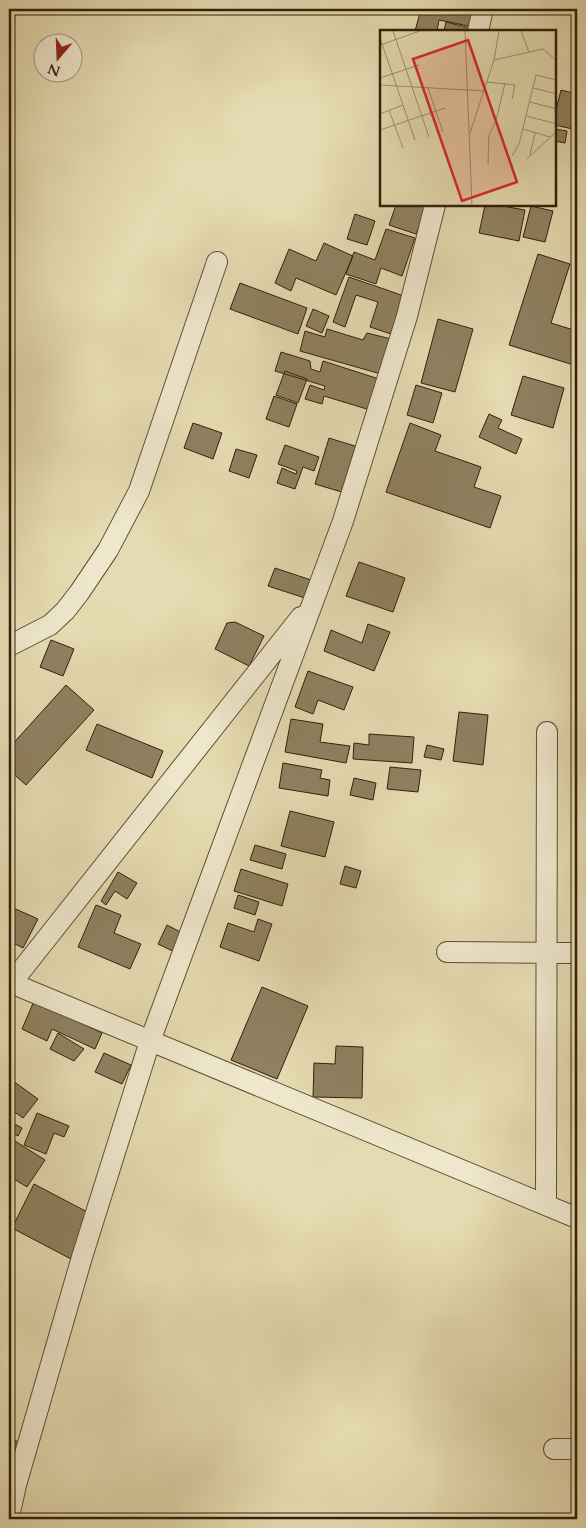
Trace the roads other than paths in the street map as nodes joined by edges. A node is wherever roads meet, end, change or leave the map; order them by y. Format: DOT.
graph roads {
  1 [pos="483,9"];
  2 [pos="478,30"];
  3 [pos="435,206"];
  4 [pos="217,262"];
  5 [pos="313,601"];
  6 [pos="9,646"];
  7 [pos="547,732"];
  8 [pos="447,952"];
  9 [pos="546,953"];
  10 [pos="577,953"];
  11 [pos="10,985"];
  12 [pos="150,1041"];
  13 [pos="546,1205"];
  14 [pos="577,1218"];
  15 [pos="554,1449"];
  16 [pos="577,1449"];
  17 [pos="9,1517"];
  1 -- 2 [label="street"];
  3 -- 5 [label="street"];
  4 -- 6 [label="street"];
  5 -- 11 [label="street"];
  5 -- 12 [label="street"];
  7 -- 9 [label="street"];
  8 -- 9 [label="street"];
  9 -- 10 [label="street"];
  9 -- 13 [label="street"];
  11 -- 12 [label="street"];
  12 -- 13 [label="street"];
  12 -- 17 [label="street"];
  13 -- 14 [label="street"];
  15 -- 16 [label="street"];
}
